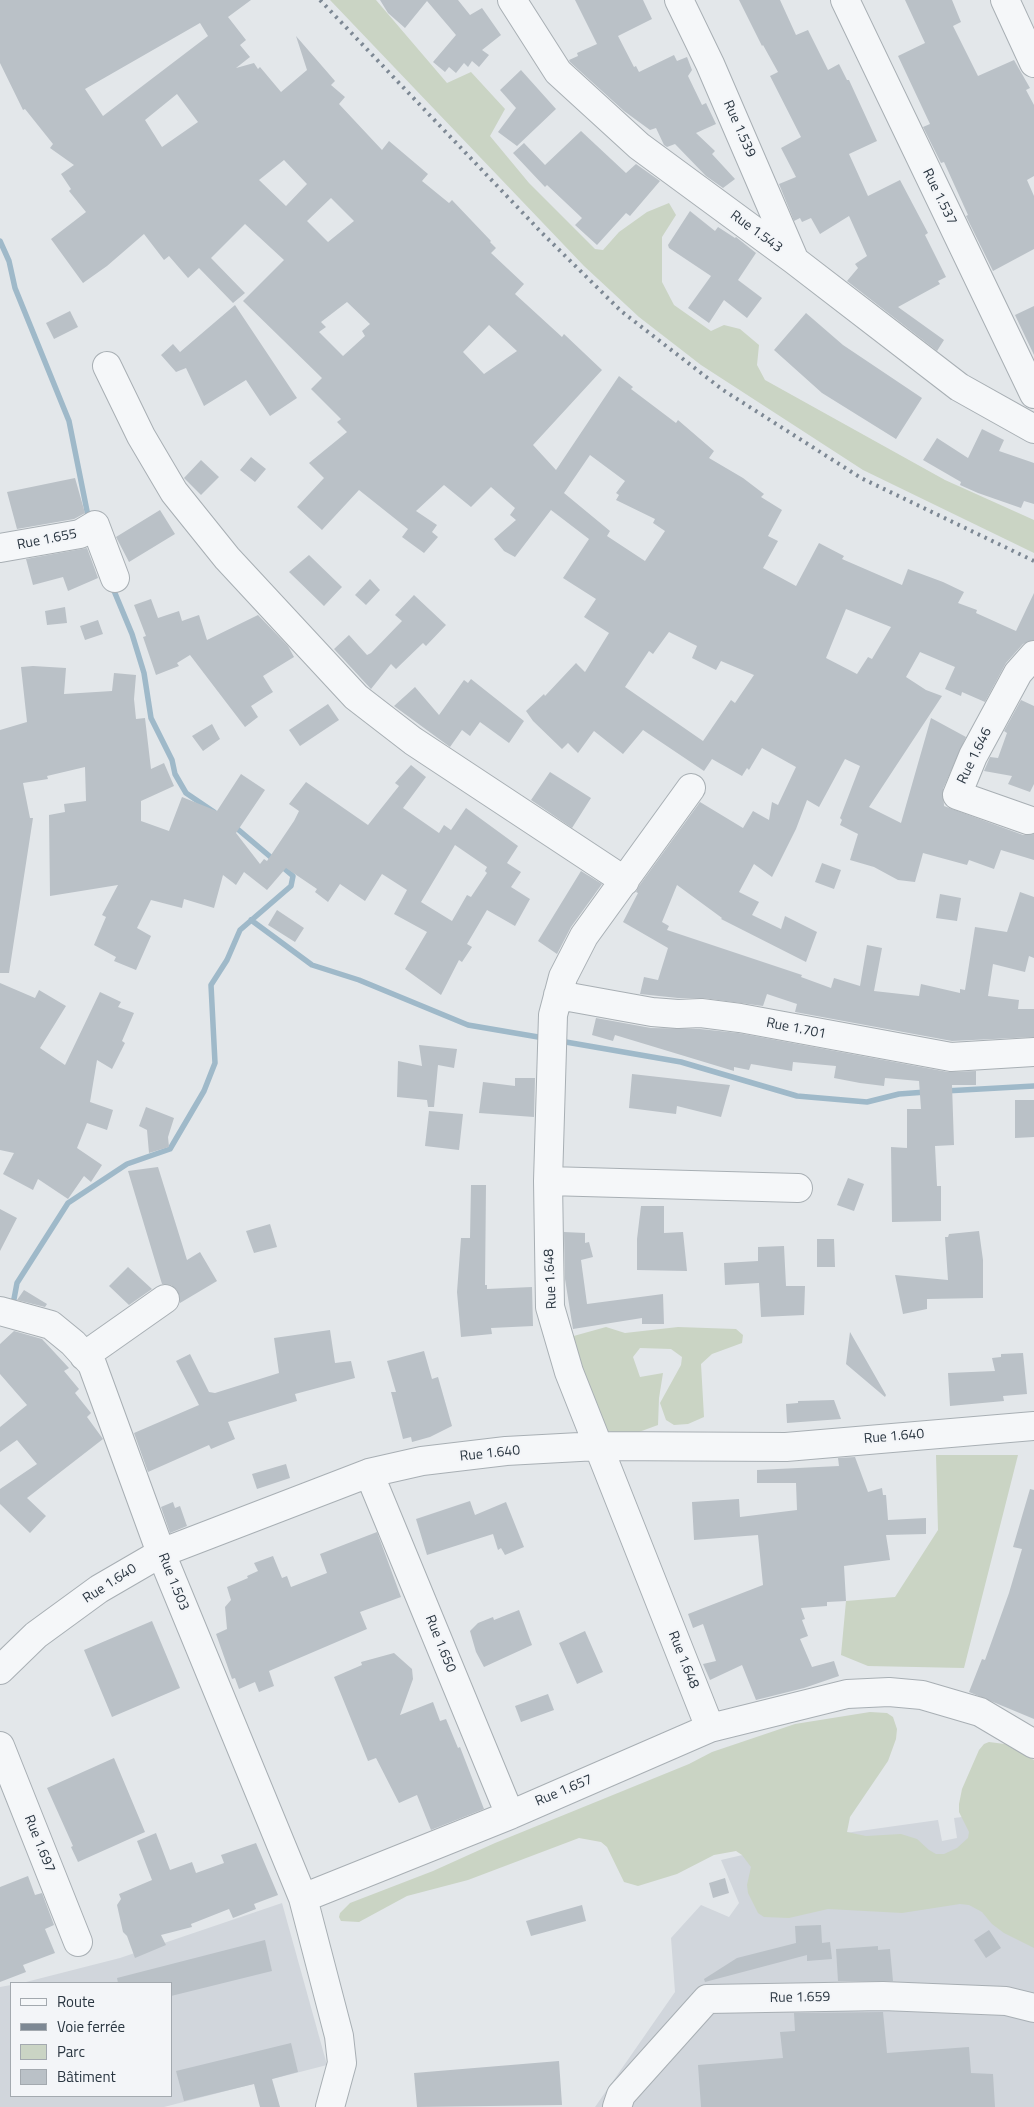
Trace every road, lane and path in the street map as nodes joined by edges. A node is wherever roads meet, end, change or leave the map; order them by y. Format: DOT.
graph roads {
  1 [pos="512,0"];
  2 [pos="680,0"];
  3 [pos="844,0"];
  4 [pos="1005,0"];
  5 [pos="1034,63"];
  6 [pos="794,260"];
  7 [pos="107,366"];
  8 [pos="1034,394"];
  9 [pos="1034,428"];
  10 [pos="0,548"];
  11 [pos="115,578"];
  12 [pos="1034,655"];
  13 [pos="691,788"];
  14 [pos="1028,820"];
  15 [pos="625,880"];
  16 [pos="558,996"];
  17 [pos="1034,1052"];
  18 [pos="548,1182"];
  19 [pos="798,1188"];
  20 [pos="166,1299"];
  21 [pos="0,1311"];
  22 [pos="84,1356"];
  23 [pos="1034,1426"];
  24 [pos="598,1446"];
  25 [pos="369,1473"];
  26 [pos="161,1553"];
  27 [pos="0,1670"];
  28 [pos="710,1728"];
  29 [pos="1034,1744"];
  30 [pos="0,1746"];
  31 [pos="510,1814"];
  32 [pos="303,1898"];
  33 [pos="78,1942"];
  34 [pos="1034,2008"];
  35 [pos="330,2107"];
  36 [pos="616,2107"];
  1 -- 6 [label="street, Rue 1.543"];
  2 -- 6 [label="street, Rue 1.539"];
  3 -- 8 [label="street, Rue 1.537"];
  4 -- 5 [label="street"];
  6 -- 9 [label="street, Rue 1.543"];
  7 -- 15 [label="street"];
  10 -- 11 [label="street, Rue 1.655"];
  12 -- 14 [label="street, Rue 1.646"];
  13 -- 15 [label="street, Rue 1.648"];
  15 -- 16 [label="street, Rue 1.648"];
  16 -- 17 [label="street, Rue 1.701"];
  16 -- 18 [label="street, Rue 1.648"];
  18 -- 19 [label="street"];
  18 -- 24 [label="street, Rue 1.648"];
  20 -- 22 [label="street"];
  21 -- 22 [label="street, Rue 1.503"];
  22 -- 26 [label="street, Rue 1.503"];
  23 -- 24 [label="street, Rue 1.640"];
  24 -- 25 [label="street, Rue 1.640"];
  24 -- 28 [label="street, Rue 1.648"];
  25 -- 26 [label="street, Rue 1.640"];
  25 -- 31 [label="street, Rue 1.650"];
  26 -- 27 [label="street, Rue 1.640"];
  26 -- 32 [label="street, Rue 1.503"];
  28 -- 29 [label="street, Rue 1.657"];
  28 -- 31 [label="street, Rue 1.657"];
  30 -- 33 [label="street, Rue 1.697"];
  31 -- 32 [label="street, Rue 1.657"];
  32 -- 35 [label="street"];
  34 -- 36 [label="street, Rue 1.659"];
}
